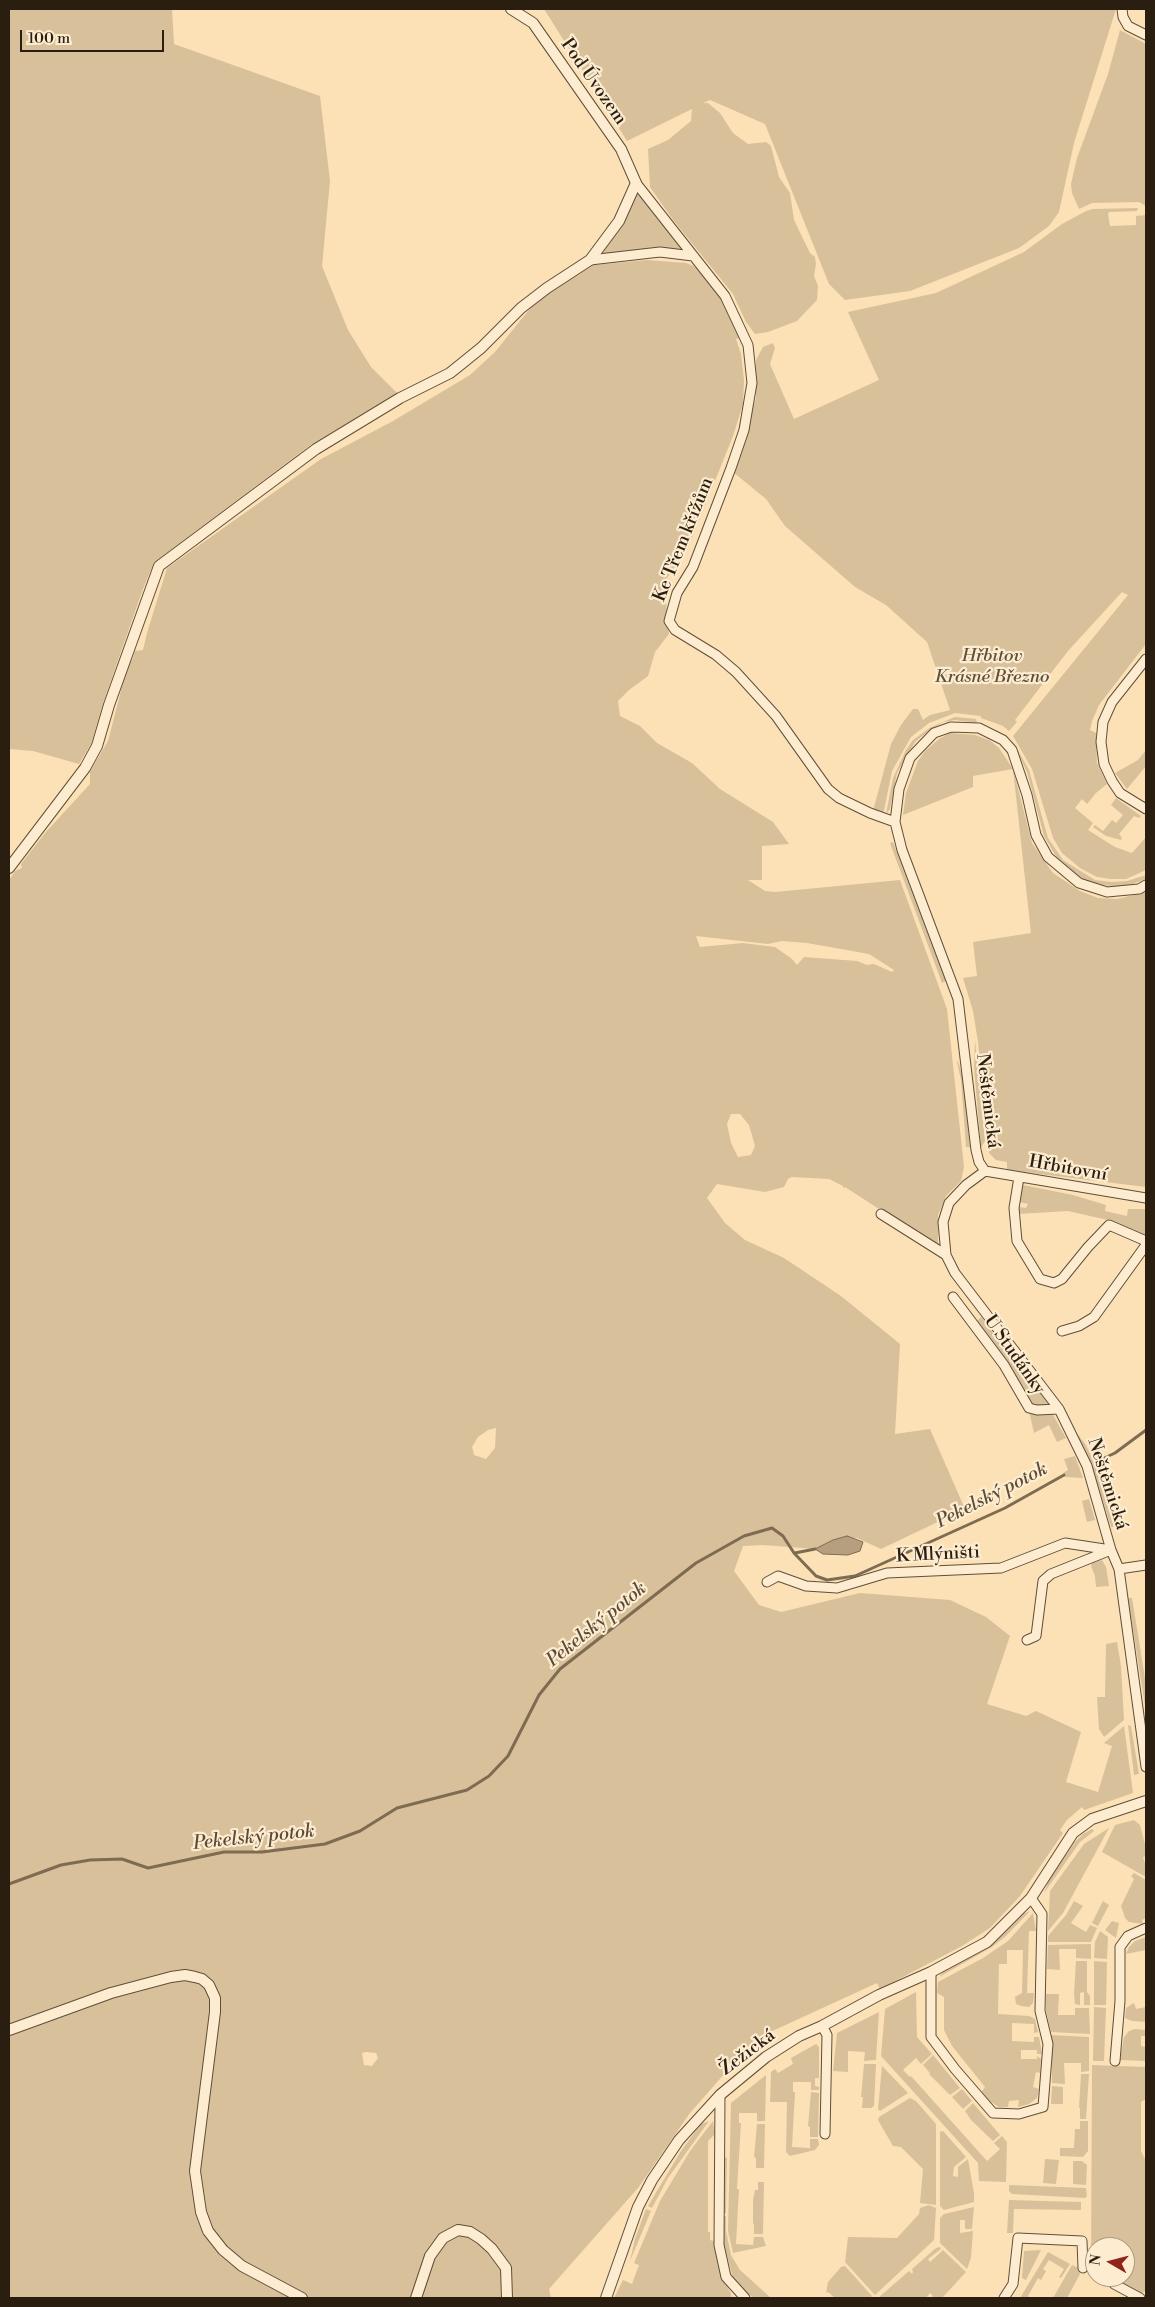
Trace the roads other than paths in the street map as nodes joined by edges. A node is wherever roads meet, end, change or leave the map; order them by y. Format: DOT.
graph roads {
  1 [pos="512,9"];
  2 [pos="1122,9"];
  3 [pos="1146,35"];
  4 [pos="636,184"];
  5 [pos="693,256"];
  6 [pos="590,260"];
  7 [pos="1146,659"];
  8 [pos="1146,809"];
  9 [pos="894,822"];
  10 [pos="9,868"];
  11 [pos="1146,885"];
  12 [pos="985,1171"];
  13 [pos="1019,1177"];
  14 [pos="1146,1198"];
  15 [pos="881,1214"];
  16 [pos="1146,1242"];
  17 [pos="1146,1246"];
  18 [pos="946,1255"];
  19 [pos="953,1297"];
  20 [pos="1062,1331"];
  21 [pos="1059,1409"];
  22 [pos="1111,1550"];
  23 [pos="1146,1565"];
  24 [pos="1119,1569"];
  25 [pos="767,1582"];
  26 [pos="1027,1640"];
  27 [pos="1146,1767"];
  28 [pos="1146,1801"];
  29 [pos="1031,1898"];
  30 [pos="1146,1928"];
  31 [pos="931,1972"];
  32 [pos="822,2026"];
  33 [pos="9,2030"];
  34 [pos="1115,2061"];
  35 [pos="720,2095"];
  36 [pos="825,2134"];
  37 [pos="1083,2268"];
  38 [pos="1120,2287"];
  39 [pos="302,2298"];
  40 [pos="416,2298"];
  41 [pos="507,2298"];
  42 [pos="606,2298"];
  43 [pos="745,2298"];
  44 [pos="1004,2298"];
  45 [pos="1140,2298"];
  1 -- 4 [label="street, Pod Úvozem"];
  2 -- 3 [label="street"];
  4 -- 5 [label="street"];
  4 -- 6 [label="street"];
  5 -- 6 [label="street"];
  5 -- 9 [label="street, Ke Třem křížům"];
  6 -- 10 [label="street"];
  7 -- 8 [label="street"];
  9 -- 11 [label="street, Neštěmická"];
  9 -- 12 [label="street, Neštěmická"];
  12 -- 13 [label="street, Hřbitovní"];
  12 -- 18 [label="street, Neštěmická"];
  13 -- 14 [label="street, Hřbitovní"];
  13 -- 16 [label="street"];
  15 -- 18 [label="street"];
  17 -- 20 [label="street"];
  18 -- 21 [label="street, Neštěmická"];
  19 -- 21 [label="street, U Studánky"];
  21 -- 22 [label="street, Neštěmická"];
  22 -- 24 [label="street, Neštěmická"];
  22 -- 25 [label="street, K Mlýništi"];
  22 -- 26 [label="street"];
  23 -- 24 [label="street"];
  24 -- 27 [label="street, Neštěmická"];
  28 -- 29 [label="street, Žežická"];
  29 -- 31 [label="street, Žežická"];
  29 -- 31 [label="street"];
  30 -- 34 [label="street"];
  31 -- 32 [label="street, Žežická"];
  32 -- 35 [label="street, Žežická"];
  32 -- 36 [label="street"];
  33 -- 39 [label="street"];
  35 -- 42 [label="street"];
  35 -- 43 [label="street, Žežická"];
  37 -- 44 [label="street"];
  38 -- 45 [label="street"];
  40 -- 41 [label="street"];
}
